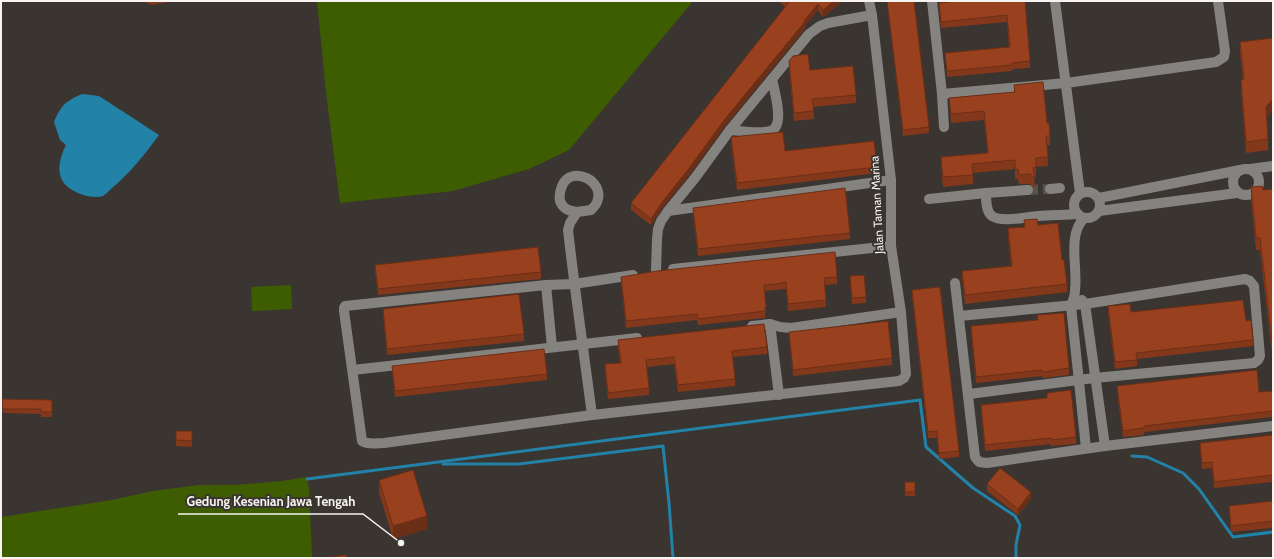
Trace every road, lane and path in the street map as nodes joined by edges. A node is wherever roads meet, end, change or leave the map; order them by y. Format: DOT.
graph roads {
  1 [pos="869,1"];
  2 [pos="932,1"];
  3 [pos="1055,1"];
  4 [pos="1218,1"];
  5 [pos="872,15"];
  6 [pos="772,79"];
  7 [pos="1066,84"];
  8 [pos="942,94"];
  9 [pos="944,127"];
  10 [pos="730,130"];
  11 [pos="1273,166"];
  12 [pos="1245,170"];
  13 [pos="891,180"];
  14 [pos="1060,188"];
  15 [pos="1050,189"];
  16 [pos="1028,190"];
  17 [pos="1268,190"];
  18 [pos="1257,191"];
  19 [pos="986,193"];
  20 [pos="1080,193"];
  21 [pos="1238,193"];
  22 [pos="1099,198"];
  23 [pos="929,199"];
  24 [pos="668,211"];
  25 [pos="577,212"];
  26 [pos="1099,212"];
  27 [pos="1081,216"];
  28 [pos="891,246"];
  29 [pos="648,272"];
  30 [pos="955,283"];
  31 [pos="574,284"];
  32 [pos="546,285"];
  33 [pos="1075,290"];
  34 [pos="1085,304"];
  35 [pos="1071,306"];
  36 [pos="901,312"];
  37 [pos="959,316"];
  38 [pos="770,324"];
  39 [pos="739,327"];
  40 [pos="646,337"];
  41 [pos="583,344"];
  42 [pos="552,347"];
  43 [pos="353,370"];
  44 [pos="1094,378"];
  45 [pos="1079,380"];
  46 [pos="969,394"];
  47 [pos="779,395"];
  48 [pos="592,415"];
  49 [pos="1273,426"];
  50 [pos="1105,446"];
  51 [pos="1086,448"];
  1 -- 5 [label="street, Jalan Taman Marina"];
  2 -- 8 [label="street"];
  3 -- 7 [label="street"];
  4 -- 7 [label="street"];
  5 -- 6 [label="street"];
  5 -- 13 [label="street, Jalan Taman Marina"];
  6 -- 10 [label="street"];
  6 -- 10 [label="street"];
  7 -- 8 [label="street"];
  7 -- 20 [label="street"];
  8 -- 9 [label="street"];
  10 -- 24 [label="street"];
  11 -- 12 [label="street"];
  12 -- 18 [label="street"];
  12 -- 21 [label="street"];
  12 -- 22 [label="street"];
  13 -- 24 [label="street"];
  13 -- 28 [label="street, Jalan Taman Marina"];
  14 -- 15 [label="street"];
  16 -- 19 [label="street"];
  17 -- 18 [label="street"];
  18 -- 21 [label="street"];
  19 -- 23 [label="street"];
  19 -- 27 [label="street"];
  20 -- 22 [label="street"];
  20 -- 27 [label="street"];
  21 -- 26 [label="street"];
  22 -- 26 [label="street"];
  24 -- 29 [label="street"];
  25 -- 31 [label="street"];
  26 -- 27 [label="street"];
  27 -- 33 [label="street"];
  28 -- 29 [label="street"];
  28 -- 36 [label="street, Jalan Taman Marina"];
  29 -- 31 [label="street"];
  30 -- 37 [label="street"];
  31 -- 32 [label="street"];
  31 -- 41 [label="street"];
  32 -- 42 [label="street"];
  32 -- 43 [label="street"];
  33 -- 34 [label="street"];
  33 -- 35 [label="street"];
  34 -- 35 [label="street"];
  34 -- 44 [label="street"];
  34 -- 44 [label="street"];
  35 -- 37 [label="street"];
  35 -- 45 [label="street"];
  36 -- 38 [label="street"];
  36 -- 47 [label="street, Jalan Taman Marina"];
  37 -- 46 [label="street"];
  38 -- 39 [label="street"];
  38 -- 47 [label="street"];
  40 -- 41 [label="street"];
  41 -- 42 [label="street"];
  41 -- 48 [label="street"];
  42 -- 43 [label="street"];
  43 -- 48 [label="street"];
  44 -- 45 [label="street"];
  44 -- 50 [label="street"];
  45 -- 46 [label="street"];
  45 -- 51 [label="street"];
  46 -- 51 [label="street"];
  47 -- 48 [label="street"];
  49 -- 50 [label="street"];
  50 -- 51 [label="street"];
}
